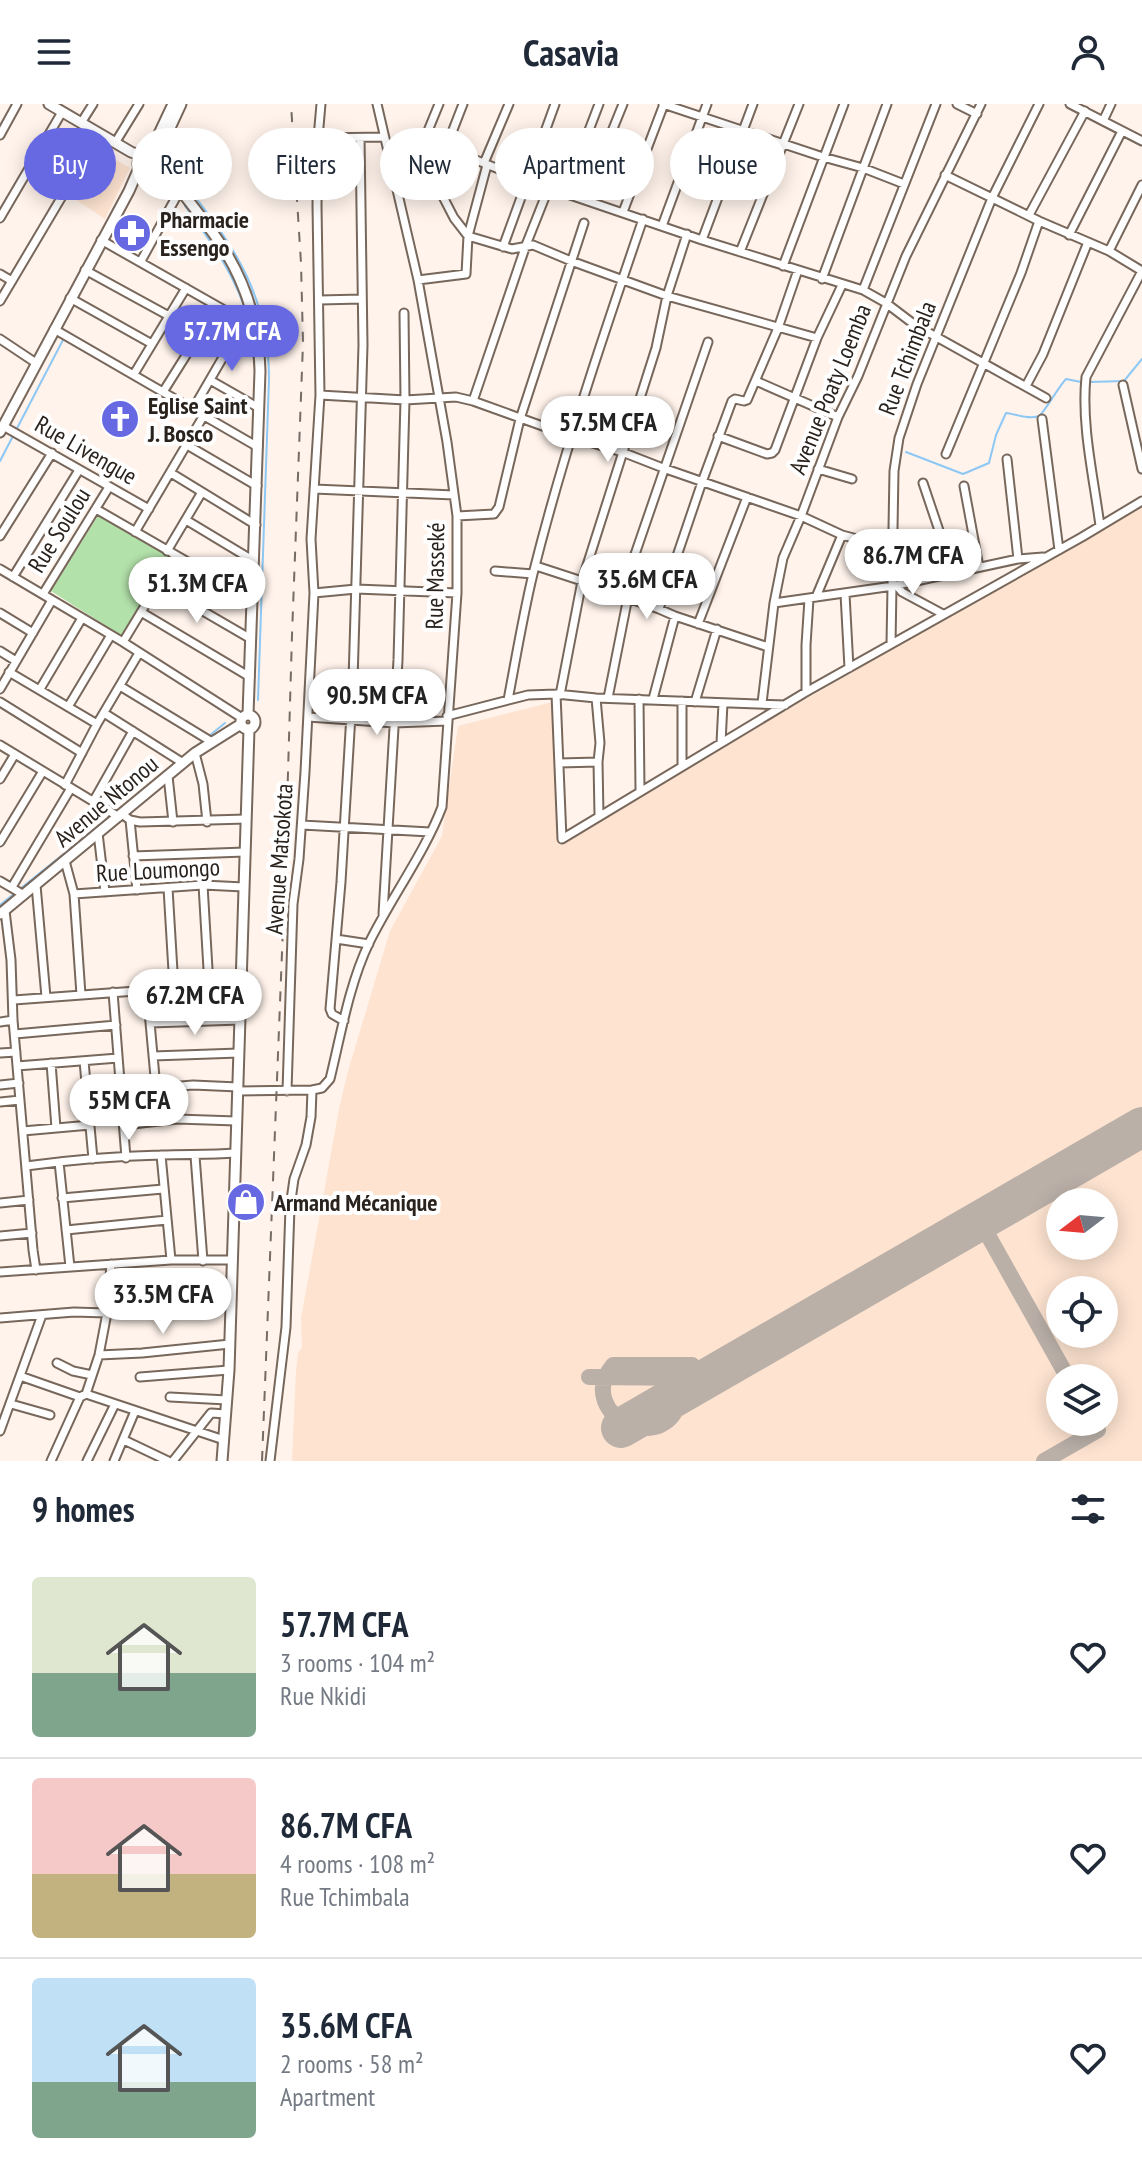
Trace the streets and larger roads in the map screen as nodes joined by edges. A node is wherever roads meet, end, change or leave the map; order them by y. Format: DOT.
graph roads {
  1 [pos="17,104"];
  2 [pos="49,104"];
  3 [pos="93,104"];
  4 [pos="139,104"];
  5 [pos="173,104"];
  6 [pos="181,104"];
  7 [pos="321,104"];
  8 [pos="377,104"];
  9 [pos="439,104"];
  10 [pos="463,104"];
  11 [pos="509,104"];
  12 [pos="555,104"];
  13 [pos="599,104"];
  14 [pos="623,104"];
  15 [pos="664,104"];
  16 [pos="707,104"];
  17 [pos="753,104"];
  18 [pos="799,104"];
  19 [pos="844,104"];
  20 [pos="887,104"];
  21 [pos="936,104"];
  22 [pos="957,104"];
  23 [pos="981,104"];
  24 [pos="1039,104"];
  25 [pos="1070,104"];
  26 [pos="1111,104"];
  27 [pos="1085,111"];
  28 [pos="62,112"];
  29 [pos="977,114"];
  30 [pos="702,117"];
  31 [pos="1103,121"];
  32 [pos="81,123"];
  33 [pos="89,128"];
  34 [pos="163,128"];
  35 [pos="168,128"];
  36 [pos="319,128"];
  37 [pos="382,128"];
  38 [pos="429,128"];
  39 [pos="454,128"];
  40 [pos="546,128"];
  41 [pos="590,128"];
  42 [pos="613,128"];
  43 [pos="735,128"];
  44 [pos="742,128"];
  45 [pos="1122,131"];
  46 [pos="0,135"];
  47 [pos="786,136"];
  48 [pos="116,141"];
  49 [pos="1142,141"];
  50 [pos="786,145"];
  51 [pos="823,157"];
  52 [pos="479,161"];
  53 [pos="486,164"];
  54 [pos="495,168"];
  55 [pos="863,168"];
  56 [pos="945,175"];
  57 [pos="904,184"];
  58 [pos="1142,185"];
  59 [pos="132,187"];
  60 [pos="992,198"];
  61 [pos="60,200"];
  62 [pos="172,200"];
  63 [pos="188,200"];
  64 [pos="317,200"];
  65 [pos="361,200"];
  66 [pos="399,200"];
  67 [pos="446,200"];
  68 [pos="519,200"];
  69 [pos="544,200"];
  70 [pos="588,200"];
  71 [pos="716,200"];
  72 [pos="761,200"];
  73 [pos="623,212"];
  74 [pos="1029,215"];
  75 [pos="0,218"];
  76 [pos="643,219"];
  77 [pos="1039,221"];
  78 [pos="584,223"];
  79 [pos="662,226"];
  80 [pos="687,234"];
  81 [pos="1069,235"];
  82 [pos="468,236"];
  83 [pos="101,240"];
  84 [pos="702,240"];
  85 [pos="1088,242"];
  86 [pos="526,245"];
  87 [pos="503,247"];
  88 [pos="1109,251"];
  89 [pos="740,252"];
  90 [pos="141,261"];
  91 [pos="571,261"];
  92 [pos="783,266"];
  93 [pos="85,270"];
  94 [pos="798,270"];
  95 [pos="1142,271"];
  96 [pos="0,274"];
  97 [pos="822,279"];
  98 [pos="418,280"];
  99 [pos="12,281"];
  100 [pos="622,281"];
  101 [pos="842,285"];
  102 [pos="186,288"];
  103 [pos="863,290"];
  104 [pos="667,296"];
  105 [pos="70,298"];
  106 [pos="362,299"];
  107 [pos="319,300"];
  108 [pos="0,301"];
  109 [pos="886,303"];
  110 [pos="217,306"];
  111 [pos="404,313"];
  112 [pos="169,316"];
  113 [pos="244,321"];
  114 [pos="256,328"];
  115 [pos="778,328"];
  116 [pos="54,329"];
  117 [pos="936,335"];
  118 [pos="817,338"];
  119 [pos="0,339"];
  120 [pos="708,342"];
  121 [pos="152,344"];
  122 [pos="983,361"];
  123 [pos="36,363"];
  124 [pos="134,374"];
  125 [pos="210,380"];
  126 [pos="756,381"];
  127 [pos="1123,385"];
  128 [pos="1026,386"];
  129 [pos="163,392"];
  130 [pos="320,395"];
  131 [pos="362,396"];
  132 [pos="794,398"];
  133 [pos="1046,398"];
  134 [pos="439,399"];
  135 [pos="405,400"];
  136 [pos="473,401"];
  137 [pos="259,408"];
  138 [pos="193,409"];
  139 [pos="204,415"];
  140 [pos="838,417"];
  141 [pos="520,419"];
  142 [pos="1042,419"];
  143 [pos="2,429"];
  144 [pos="718,436"];
  145 [pos="573,437"];
  146 [pos="187,445"];
  147 [pos="258,447"];
  148 [pos="622,452"];
  149 [pos="52,453"];
  150 [pos="946,454"];
  151 [pos="1007,459"];
  152 [pos="663,468"];
  153 [pos="818,469"];
  154 [pos="1142,469"];
  155 [pos="79,470"];
  156 [pos="171,473"];
  157 [pos="852,479"];
  158 [pos="702,482"];
  159 [pos="923,483"];
  160 [pos="257,486"];
  161 [pos="964,486"];
  162 [pos="109,487"];
  163 [pos="314,489"];
  164 [pos="359,491"];
  165 [pos="202,492"];
  166 [pos="403,492"];
  167 [pos="454,495"];
  168 [pos="747,497"];
  169 [pos="1142,501"];
  170 [pos="96,509"];
  171 [pos="149,509"];
  172 [pos="457,516"];
  173 [pos="801,516"];
  174 [pos="186,520"];
  175 [pos="256,525"];
  176 [pos="1100,526"];
  177 [pos="135,532"];
  178 [pos="842,535"];
  179 [pos="0,536"];
  180 [pos="891,548"];
  181 [pos="1059,550"];
  182 [pos="167,551"];
  183 [pos="175,556"];
  184 [pos="1048,556"];
  185 [pos="1018,559"];
  186 [pos="254,561"];
  187 [pos="979,567"];
  188 [pos="0,569"];
  189 [pos="534,570"];
  190 [pos="495,571"];
  191 [pos="953,572"];
  192 [pos="13,577"];
  193 [pos="582,581"];
  194 [pos="158,585"];
  195 [pos="895,586"];
  196 [pos="356,589"];
  197 [pos="399,590"];
  198 [pos="314,593"];
  199 [pos="457,593"];
  200 [pos="43,594"];
  201 [pos="845,594"];
  202 [pos="624,596"];
  203 [pos="812,598"];
  204 [pos="252,599"];
  205 [pos="52,600"];
  206 [pos="774,603"];
  207 [pos="659,609"];
  208 [pos="141,612"];
  209 [pos="0,613"];
  210 [pos="943,614"];
  211 [pos="675,616"];
  212 [pos="82,618"];
  213 [pos="698,624"];
  214 [pos="717,629"];
  215 [pos="33,633"];
  216 [pos="111,635"];
  217 [pos="251,639"];
  218 [pos="123,642"];
  219 [pos="891,644"];
  220 [pos="768,647"];
  221 [pos="0,651"];
  222 [pos="139,653"];
  223 [pos="16,661"];
  224 [pos="849,668"];
  225 [pos="9,672"];
  226 [pos="250,677"];
  227 [pos="120,686"];
  228 [pos="0,689"];
  229 [pos="40,689"];
  230 [pos="806,692"];
  231 [pos="558,694"];
  232 [pos="596,698"];
  233 [pos="608,698"];
  234 [pos="639,699"];
  235 [pos="653,699"];
  236 [pos="508,700"];
  237 [pos="682,701"];
  238 [pos="0,702"];
  239 [pos="695,702"];
  240 [pos="723,703"];
  241 [pos="762,703"];
  242 [pos="785,705"];
  243 [pos="68,707"];
  244 [pos="104,713"];
  245 [pos="308,717"];
  246 [pos="447,719"];
  247 [pos="351,720"];
  248 [pos="245,722"];
  249 [pos="394,723"];
  250 [pos="97,724"];
  251 [pos="133,731"];
  252 [pos="212,742"];
  253 [pos="721,743"];
  254 [pos="0,745"];
  255 [pos="82,753"];
  256 [pos="195,753"];
  257 [pos="15,754"];
  258 [pos="598,762"];
  259 [pos="183,763"];
  260 [pos="559,763"];
  261 [pos="682,766"];
  262 [pos="43,771"];
  263 [pos="168,776"];
  264 [pos="0,779"];
  265 [pos="68,786"];
  266 [pos="640,790"];
  267 [pos="93,802"];
  268 [pos="599,815"];
  269 [pos="124,817"];
  270 [pos="246,819"];
  271 [pos="173,822"];
  272 [pos="207,822"];
  273 [pos="302,825"];
  274 [pos="344,826"];
  275 [pos="388,828"];
  276 [pos="430,832"];
  277 [pos="98,833"];
  278 [pos="0,842"];
  279 [pos="245,852"];
  280 [pos="133,856"];
  281 [pos="65,861"];
  282 [pos="0,881"];
  283 [pos="36,885"];
  284 [pos="203,885"];
  285 [pos="12,887"];
  286 [pos="244,887"];
  287 [pos="168,888"];
  288 [pos="137,890"];
  289 [pos="105,892"];
  290 [pos="74,894"];
  291 [pos="24,895"];
  292 [pos="2,912"];
  293 [pos="382,919"];
  294 [pos="336,939"];
  295 [pos="369,944"];
  296 [pos="209,986"];
  297 [pos="174,988"];
  298 [pos="241,989"];
  299 [pos="147,990"];
  300 [pos="113,992"];
  301 [pos="81,995"];
  302 [pos="46,997"];
  303 [pos="14,1000"];
  304 [pos="13,1020"];
  305 [pos="240,1020"];
  306 [pos="344,1021"];
  307 [pos="0,1022"];
  308 [pos="150,1023"];
  309 [pos="116,1025"];
  310 [pos="15,1034"];
  311 [pos="16,1052"];
  312 [pos="0,1053"];
  313 [pos="239,1053"];
  314 [pos="153,1056"];
  315 [pos="118,1058"];
  316 [pos="84,1061"];
  317 [pos="51,1063"];
  318 [pos="17,1066"];
  319 [pos="19,1083"];
  320 [pos="0,1085"];
  321 [pos="156,1088"];
  322 [pos="238,1089"];
  323 [pos="312,1090"];
  324 [pos="121,1091"];
  325 [pos="287,1091"];
  326 [pos="20,1100"];
  327 [pos="0,1102"];
  328 [pos="236,1121"];
  329 [pos="90,1125"];
  330 [pos="124,1125"];
  331 [pos="56,1128"];
  332 [pos="23,1131"];
  333 [pos="235,1153"];
  334 [pos="161,1155"];
  335 [pos="195,1156"];
  336 [pos="126,1158"];
  337 [pos="93,1159"];
  338 [pos="59,1162"];
  339 [pos="26,1166"];
  340 [pos="163,1189"];
  341 [pos="62,1198"];
  342 [pos="29,1200"];
  343 [pos="0,1203"];
  344 [pos="167,1220"];
  345 [pos="66,1230"];
  346 [pos="32,1233"];
  347 [pos="0,1236"];
  348 [pos="171,1260"];
  349 [pos="233,1260"];
  350 [pos="203,1261"];
  351 [pos="111,1264"];
  352 [pos="70,1267"];
  353 [pos="36,1270"];
  354 [pos="0,1272"];
  355 [pos="231,1304"];
  356 [pos="107,1313"];
  357 [pos="42,1315"];
  358 [pos="0,1318"];
  359 [pos="230,1344"];
  360 [pos="99,1355"];
  361 [pos="57,1363"];
  362 [pos="229,1370"];
  363 [pos="92,1375"];
  364 [pos="20,1376"];
  365 [pos="140,1377"];
  366 [pos="83,1396"];
  367 [pos="170,1397"];
  368 [pos="227,1400"];
  369 [pos="11,1404"];
  370 [pos="115,1404"];
  371 [pos="135,1411"];
  372 [pos="226,1414"];
  373 [pos="50,1415"];
  374 [pos="0,1431"];
  375 [pos="195,1431"];
  376 [pos="124,1440"];
  377 [pos="224,1440"];
  378 [pos="51,1461"];
  379 [pos="87,1461"];
  380 [pos="114,1461"];
  381 [pos="171,1461"];
  382 [pos="222,1461"];
  383 [pos="270,1461"];
  1 -- 46 [label="street"];
  2 -- 28 [label="street"];
  3 -- 32 [label="street"];
  4 -- 48 [label="street"];
  5 -- 34 [label="street"];
  6 -- 35 [label="street"];
  7 -- 36 [label="street, Avenue Matsokota"];
  8 -- 37 [label="street, Rue Masseké"];
  9 -- 38 [label="street"];
  10 -- 39 [label="street"];
  11 -- 53 [label="street"];
  12 -- 40 [label="street"];
  13 -- 41 [label="street"];
  14 -- 42 [label="street"];
  15 -- 30 [label="street"];
  15 -- 73 [label="street"];
  16 -- 30 [label="street"];
  17 -- 44 [label="street"];
  18 -- 47 [label="street"];
  19 -- 51 [label="street"];
  20 -- 55 [label="street"];
  21 -- 57 [label="street"];
  22 -- 29 [label="street"];
  23 -- 29 [label="street, Avenue Poaty Loemba"];
  24 -- 60 [label="street, Rue Tchimbala"];
  25 -- 27 [label="street"];
  26 -- 31 [label="street"];
  27 -- 31 [label="street"];
  27 -- 74 [label="street"];
  28 -- 32 [label="street"];
  28 -- 75 [label="street"];
  29 -- 56 [label="street, Avenue Poaty Loemba"];
  30 -- 43 [label="street"];
  30 -- 79 [label="street"];
  31 -- 45 [label="street"];
  32 -- 33 [label="street"];
  45 -- 49 [label="street"];
  45 -- 81 [label="street"];
  50 -- 51 [label="street"];
  51 -- 55 [label="street"];
  51 -- 92 [label="street"];
  52 -- 53 [label="street"];
  53 -- 54 [label="street"];
  53 -- 82 [label="street"];
  55 -- 57 [label="street"];
  55 -- 97 [label="street"];
  56 -- 60 [label="street"];
  56 -- 109 [label="street, Avenue Poaty Loemba"];
  57 -- 103 [label="street"];
  58 -- 88 [label="street"];
  59 -- 83 [label="street"];
  60 -- 74 [label="street"];
  60 -- 117 [label="street, Rue Tchimbala"];
  61 -- 99 [label="street"];
  62 -- 90 [label="street"];
  63 -- 114 [label="street"];
  64 -- 107 [label="street, Avenue Matsokota"];
  65 -- 106 [label="street"];
  66 -- 98 [label="street, Rue Masseké"];
  67 -- 82 [label="street"];
  68 -- 87 [label="street"];
  69 -- 86 [label="street"];
  70 -- 73 [label="street"];
  71 -- 84 [label="street"];
  72 -- 89 [label="street"];
  73 -- 76 [label="street"];
  74 -- 77 [label="street"];
  76 -- 79 [label="street"];
  76 -- 100 [label="street"];
  77 -- 81 [label="street"];
  77 -- 122 [label="street"];
  78 -- 91 [label="street"];
  79 -- 80 [label="street"];
  80 -- 84 [label="street"];
  80 -- 104 [label="street"];
  81 -- 85 [label="street"];
  82 -- 87 [label="street"];
  82 -- 98 [label="street"];
  83 -- 90 [label="street"];
  83 -- 93 [label="street"];
  84 -- 89 [label="street"];
  85 -- 88 [label="street"];
  85 -- 128 [label="street"];
  86 -- 87 [label="street"];
  86 -- 91 [label="street"];
  86 -- 136 [label="street"];
  88 -- 95 [label="street"];
  89 -- 92 [label="street"];
  90 -- 102 [label="street"];
  91 -- 100 [label="street"];
  91 -- 141 [label="street"];
  92 -- 94 [label="street"];
  93 -- 105 [label="street"];
  93 -- 112 [label="street"];
  94 -- 97 [label="street"];
  94 -- 115 [label="street"];
  95 -- 176 [label="street"];
  96 -- 99 [label="street"];
  97 -- 101 [label="street"];
  98 -- 134 [label="street, Rue Masseké"];
  99 -- 108 [label="street"];
  100 -- 104 [label="street"];
  100 -- 145 [label="street"];
  101 -- 103 [label="street"];
  101 -- 118 [label="street"];
  102 -- 110 [label="street"];
  102 -- 112 [label="street"];
  103 -- 109 [label="street"];
  104 -- 115 [label="street"];
  104 -- 148 [label="street"];
  105 -- 116 [label="street"];
  105 -- 121 [label="street"];
  106 -- 107 [label="street"];
  106 -- 131 [label="street"];
  107 -- 130 [label="street, Avenue Matsokota"];
  109 -- 117 [label="street"];
  109 -- 140 [label="street, Avenue Poaty Loemba"];
  110 -- 113 [label="street"];
  110 -- 129 [label="street"];
  111 -- 135 [label="street"];
  112 -- 121 [label="street"];
  113 -- 114 [label="street"];
  113 -- 125 [label="street"];
  114 -- 137 [label="street"];
  115 -- 118 [label="street"];
  115 -- 126 [label="street"];
  116 -- 123 [label="street"];
  116 -- 124 [label="street"];
  117 -- 122 [label="street"];
  117 -- 180 [label="street, Rue Tchimbala"];
  118 -- 132 [label="street"];
  119 -- 123 [label="street"];
  120 -- 152 [label="street"];
  121 -- 124 [label="street"];
  122 -- 128 [label="street"];
  122 -- 150 [label="street"];
  123 -- 143 [label="street"];
  124 -- 129 [label="street"];
  125 -- 137 [label="street"];
  125 -- 138 [label="street"];
  126 -- 132 [label="street"];
  126 -- 144 [label="street"];
  127 -- 154 [label="street"];
  128 -- 133 [label="street"];
  129 -- 138 [label="street"];
  130 -- 131 [label="street"];
  130 -- 163 [label="street, Avenue Matsokota"];
  131 -- 135 [label="street"];
  131 -- 164 [label="street"];
  132 -- 140 [label="street"];
  132 -- 144 [label="street"];
  134 -- 135 [label="street"];
  134 -- 136 [label="street"];
  134 -- 167 [label="street, Rue Masseké"];
  135 -- 166 [label="street"];
  136 -- 141 [label="street"];
  137 -- 147 [label="street"];
  138 -- 139 [label="street"];
  139 -- 146 [label="street"];
  139 -- 147 [label="street"];
  140 -- 153 [label="street, Avenue Poaty Loemba"];
  141 -- 145 [label="street"];
  141 -- 172 [label="street"];
  142 -- 181 [label="street"];
  143 -- 149 [label="street, Rue Livengue"];
  144 -- 158 [label="street"];
  145 -- 148 [label="street"];
  145 -- 189 [label="street"];
  146 -- 156 [label="street"];
  146 -- 160 [label="street"];
  147 -- 160 [label="street"];
  148 -- 152 [label="street"];
  148 -- 193 [label="street"];
  149 -- 155 [label="street, Rue Livengue"];
  149 -- 179 [label="street"];
  151 -- 185 [label="street"];
  152 -- 158 [label="street"];
  152 -- 202 [label="street"];
  153 -- 157 [label="street"];
  153 -- 173 [label="street, Avenue Poaty Loemba"];
  155 -- 162 [label="street, Rue Livengue"];
  155 -- 192 [label="street"];
  156 -- 165 [label="street"];
  156 -- 171 [label="street"];
  158 -- 168 [label="street"];
  158 -- 207 [label="street"];
  159 -- 191 [label="street"];
  160 -- 175 [label="street"];
  161 -- 187 [label="street"];
  162 -- 170 [label="street, Rue Soulou"];
  162 -- 171 [label="street, Rue Livengue"];
  163 -- 164 [label="street"];
  163 -- 198 [label="street, Avenue Matsokota"];
  164 -- 166 [label="street"];
  164 -- 196 [label="street"];
  165 -- 174 [label="street"];
  165 -- 175 [label="street"];
  166 -- 167 [label="street"];
  166 -- 197 [label="street"];
  167 -- 172 [label="street, Rue Masseké"];
  168 -- 173 [label="street"];
  168 -- 213 [label="street"];
  169 -- 176 [label="street"];
  170 -- 177 [label="street"];
  170 -- 200 [label="street, Rue Soulou"];
  171 -- 177 [label="street"];
  172 -- 199 [label="street, Rue Masseké"];
  173 -- 178 [label="street"];
  173 -- 206 [label="street, Avenue Poaty Loemba"];
  174 -- 182 [label="street"];
  174 -- 186 [label="street"];
  175 -- 186 [label="street"];
  176 -- 181 [label="street"];
  177 -- 182 [label="street"];
  178 -- 180 [label="street"];
  178 -- 203 [label="street"];
  180 -- 195 [label="street, Rue Tchimbala"];
  181 -- 184 [label="street"];
  182 -- 183 [label="street"];
  183 -- 194 [label="street"];
  183 -- 204 [label="street"];
  184 -- 185 [label="street"];
  184 -- 210 [label="street"];
  185 -- 187 [label="street"];
  186 -- 204 [label="street"];
  187 -- 191 [label="street"];
  188 -- 192 [label="street"];
  189 -- 190 [label="street"];
  189 -- 193 [label="street"];
  189 -- 236 [label="street"];
  191 -- 195 [label="street"];
  192 -- 200 [label="street"];
  193 -- 202 [label="street"];
  193 -- 231 [label="street"];
  194 -- 208 [label="street"];
  194 -- 217 [label="street"];
  195 -- 201 [label="street"];
  195 -- 210 [label="street"];
  195 -- 219 [label="street, Rue Tchimbala"];
  196 -- 197 [label="street"];
  196 -- 198 [label="street"];
  196 -- 247 [label="street"];
  197 -- 199 [label="street"];
  197 -- 249 [label="street"];
  198 -- 245 [label="street, Avenue Matsokota"];
  199 -- 246 [label="street, Rue Masseké"];
  200 -- 205 [label="street"];
  201 -- 203 [label="street"];
  201 -- 224 [label="street"];
  202 -- 207 [label="street"];
  202 -- 233 [label="street"];
  203 -- 206 [label="street"];
  203 -- 230 [label="street"];
  204 -- 217 [label="street"];
  205 -- 212 [label="street"];
  205 -- 215 [label="street, Rue Soulou"];
  206 -- 220 [label="street, Avenue Poaty Loemba"];
  207 -- 211 [label="street"];
  208 -- 218 [label="street"];
  208 -- 226 [label="street"];
  209 -- 215 [label="street"];
  210 -- 219 [label="street"];
  211 -- 213 [label="street"];
  211 -- 235 [label="street"];
  212 -- 216 [label="street"];
  212 -- 229 [label="street"];
  213 -- 214 [label="street"];
  214 -- 220 [label="street"];
  214 -- 239 [label="street"];
  215 -- 223 [label="street, Rue Soulou"];
  216 -- 218 [label="street"];
  216 -- 243 [label="street"];
  217 -- 226 [label="street"];
  218 -- 222 [label="street"];
  219 -- 224 [label="street"];
  220 -- 241 [label="street, Avenue Poaty Loemba"];
  221 -- 223 [label="street"];
  222 -- 227 [label="street"];
  222 -- 248 [label="street"];
  223 -- 225 [label="street, Rue Soulou"];
  224 -- 230 [label="street"];
  225 -- 228 [label="street, Rue Soulou"];
  225 -- 229 [label="street"];
  226 -- 248 [label="street"];
  227 -- 244 [label="street"];
  227 -- 252 [label="street"];
  229 -- 243 [label="street"];
  230 -- 242 [label="street"];
  231 -- 232 [label="street"];
  231 -- 236 [label="street"];
  231 -- 260 [label="street"];
  232 -- 233 [label="street"];
  232 -- 258 [label="street"];
  233 -- 234 [label="street"];
  234 -- 235 [label="street"];
  234 -- 266 [label="street"];
  235 -- 237 [label="street"];
  236 -- 246 [label="street"];
  237 -- 239 [label="street"];
  237 -- 261 [label="street"];
  238 -- 255 [label="street"];
  239 -- 240 [label="street"];
  240 -- 241 [label="street"];
  240 -- 253 [label="street"];
  241 -- 242 [label="street"];
  242 -- 253 [label="street"];
  243 -- 250 [label="street"];
  244 -- 250 [label="street"];
  244 -- 251 [label="street"];
  245 -- 247 [label="street"];
  245 -- 273 [label="street, Avenue Matsokota"];
  246 -- 249 [label="street"];
  246 -- 276 [label="street, Rue Masseké"];
  247 -- 249 [label="street"];
  247 -- 274 [label="street"];
  248 -- 252 [label="street, Avenue Ntonou"];
  248 -- 270 [label="street"];
  249 -- 275 [label="street"];
  250 -- 255 [label="street"];
  251 -- 259 [label="street"];
  251 -- 267 [label="street"];
  252 -- 256 [label="street, Avenue Ntonou"];
  253 -- 261 [label="street"];
  254 -- 257 [label="street"];
  255 -- 265 [label="street"];
  256 -- 259 [label="street, Avenue Ntonou"];
  256 -- 272 [label="street"];
  257 -- 262 [label="street"];
  257 -- 264 [label="street"];
  258 -- 260 [label="street"];
  258 -- 268 [label="street"];
  259 -- 263 [label="street, Avenue Ntonou"];
  260 -- 268 [label="street"];
  261 -- 266 [label="street"];
  262 -- 265 [label="street"];
  262 -- 278 [label="street"];
  263 -- 269 [label="street, Avenue Ntonou"];
  263 -- 271 [label="street"];
  265 -- 267 [label="street"];
  265 -- 285 [label="street"];
  266 -- 268 [label="street"];
  267 -- 269 [label="street"];
  269 -- 271 [label="street"];
  269 -- 277 [label="street, Avenue Ntonou"];
  269 -- 280 [label="street"];
  270 -- 272 [label="street"];
  270 -- 279 [label="street"];
  271 -- 272 [label="street"];
  273 -- 274 [label="street"];
  273 -- 325 [label="street, Avenue Matsokota"];
  274 -- 275 [label="street"];
  274 -- 294 [label="street"];
  275 -- 276 [label="street"];
  275 -- 293 [label="street"];
  276 -- 293 [label="street, Rue Masseké"];
  277 -- 281 [label="street, Avenue Ntonou"];
  277 -- 289 [label="street"];
  279 -- 280 [label="street"];
  279 -- 286 [label="street"];
  280 -- 288 [label="street"];
  281 -- 283 [label="street, Avenue Ntonou"];
  281 -- 290 [label="street"];
  282 -- 285 [label="street"];
  283 -- 291 [label="street, Avenue Ntonou"];
  283 -- 302 [label="street"];
  284 -- 286 [label="street, Rue Loumongo"];
  284 -- 287 [label="street, Rue Loumongo"];
  284 -- 296 [label="street"];
  285 -- 291 [label="street"];
  286 -- 298 [label="street"];
  287 -- 288 [label="street, Rue Loumongo"];
  287 -- 297 [label="street"];
  288 -- 289 [label="street, Rue Loumongo"];
  289 -- 290 [label="street, Rue Loumongo"];
  290 -- 301 [label="street"];
  291 -- 292 [label="street, Avenue Ntonou"];
  292 -- 303 [label="street"];
  293 -- 295 [label="street, Rue Masseké"];
  294 -- 295 [label="street"];
  294 -- 306 [label="street"];
  295 -- 306 [label="street, Rue Masseké"];
  296 -- 297 [label="street"];
  296 -- 298 [label="street"];
  297 -- 299 [label="street"];
  298 -- 305 [label="street"];
  299 -- 300 [label="street"];
  299 -- 308 [label="street"];
  300 -- 301 [label="street"];
  300 -- 309 [label="street"];
  301 -- 302 [label="street"];
  302 -- 303 [label="street"];
  303 -- 304 [label="street"];
  304 -- 307 [label="street"];
  304 -- 310 [label="street"];
  305 -- 308 [label="street"];
  305 -- 313 [label="street"];
  306 -- 323 [label="street, Rue Masseké"];
  308 -- 314 [label="street"];
  309 -- 310 [label="street"];
  309 -- 315 [label="street"];
  310 -- 311 [label="street"];
  311 -- 312 [label="street"];
  311 -- 318 [label="street"];
  313 -- 314 [label="street"];
  313 -- 322 [label="street"];
  314 -- 321 [label="street"];
  315 -- 316 [label="street"];
  315 -- 324 [label="street"];
  316 -- 317 [label="street"];
  316 -- 329 [label="street"];
  317 -- 318 [label="street"];
  317 -- 331 [label="street"];
  318 -- 319 [label="street"];
  319 -- 320 [label="street"];
  319 -- 326 [label="street"];
  321 -- 322 [label="street"];
  321 -- 324 [label="street"];
  322 -- 325 [label="street"];
  322 -- 328 [label="street"];
  323 -- 325 [label="street"];
  323 -- 383 [label="street"];
  324 -- 330 [label="street"];
  326 -- 327 [label="street"];
  326 -- 332 [label="street"];
  328 -- 330 [label="street"];
  328 -- 333 [label="street"];
  329 -- 331 [label="street"];
  329 -- 337 [label="street"];
  330 -- 336 [label="street"];
  331 -- 332 [label="street"];
  332 -- 339 [label="street"];
  333 -- 335 [label="street"];
  333 -- 349 [label="street"];
  334 -- 335 [label="street"];
  334 -- 336 [label="street"];
  334 -- 340 [label="street"];
  335 -- 350 [label="street"];
  336 -- 337 [label="street"];
  337 -- 338 [label="street"];
  338 -- 339 [label="street"];
  338 -- 341 [label="street"];
  339 -- 342 [label="street"];
  340 -- 341 [label="street"];
  340 -- 344 [label="street"];
  341 -- 345 [label="street"];
  342 -- 343 [label="street"];
  342 -- 346 [label="street"];
  344 -- 345 [label="street"];
  344 -- 348 [label="street"];
  345 -- 352 [label="street"];
  346 -- 347 [label="street"];
  346 -- 353 [label="street"];
  348 -- 350 [label="street"];
  348 -- 351 [label="street"];
  349 -- 350 [label="street"];
  349 -- 355 [label="street"];
  351 -- 352 [label="street"];
  351 -- 356 [label="street"];
  352 -- 353 [label="street"];
  353 -- 354 [label="street"];
  355 -- 356 [label="street"];
  355 -- 359 [label="street"];
  356 -- 357 [label="street"];
  356 -- 360 [label="street"];
  357 -- 358 [label="street"];
  357 -- 364 [label="street"];
  359 -- 360 [label="street"];
  359 -- 362 [label="street"];
  360 -- 363 [label="street"];
  361 -- 363 [label="street"];
  362 -- 365 [label="street"];
  362 -- 368 [label="street"];
  363 -- 366 [label="street"];
  364 -- 366 [label="street"];
  364 -- 369 [label="street"];
  366 -- 370 [label="street"];
  366 -- 378 [label="street"];
  367 -- 368 [label="street"];
  368 -- 372 [label="street"];
  369 -- 373 [label="street"];
  369 -- 374 [label="street"];
  370 -- 371 [label="street"];
  370 -- 379 [label="street"];
  371 -- 375 [label="street"];
  371 -- 376 [label="street"];
  372 -- 375 [label="street"];
  372 -- 377 [label="street"];
  375 -- 377 [label="street"];
  375 -- 381 [label="street"];
  376 -- 380 [label="street"];
  376 -- 381 [label="street"];
  377 -- 382 [label="street"];
}
